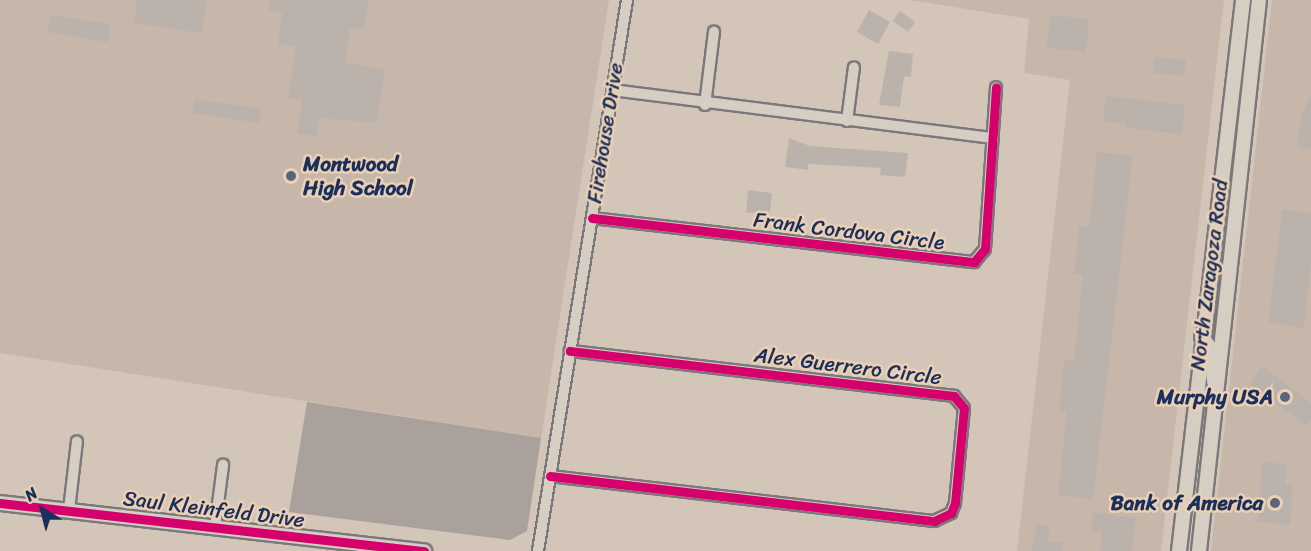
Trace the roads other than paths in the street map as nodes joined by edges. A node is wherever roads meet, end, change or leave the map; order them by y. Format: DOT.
graph roads {
  1 [pos="627,0"];
  2 [pos="1243,0"];
  3 [pos="1259,0"];
  4 [pos="714,32"];
  5 [pos="854,67"];
  6 [pos="996,87"];
  7 [pos="612,90"];
  8 [pos="705,105"];
  9 [pos="846,121"];
  10 [pos="993,138"];
  11 [pos="592,218"];
  12 [pos="1211,263"];
  13 [pos="1223,330"];
  14 [pos="1202,337"];
  15 [pos="570,351"];
  16 [pos="1217,392"];
  17 [pos="77,441"];
  18 [pos="223,465"];
  19 [pos="550,476"];
  20 [pos="0,503"];
  21 [pos="69,510"];
  22 [pos="215,527"];
  23 [pos="424,551"];
  24 [pos="538,551"];
  25 [pos="1179,551"];
  26 [pos="1199,551"];
  1 -- 7 [label="street, Firehouse Drive"];
  2 -- 12 [label="main road, North Zaragoza Road"];
  3 -- 13 [label="main road, North Zaragoza Road"];
  4 -- 8 [label="street"];
  5 -- 9 [label="street"];
  6 -- 10 [label="street, Frank Cordova Circle"];
  7 -- 8 [label="street"];
  7 -- 11 [label="street, Firehouse Drive"];
  8 -- 9 [label="street"];
  9 -- 10 [label="street"];
  10 -- 11 [label="street, Frank Cordova Circle"];
  11 -- 15 [label="street, Firehouse Drive"];
  12 -- 13 [label="main road"];
  12 -- 14 [label="main road, North Zaragoza Road"];
  13 -- 16 [label="main road, North Zaragoza Road"];
  14 -- 16 [label="main road"];
  14 -- 25 [label="main road, North Zaragoza Road"];
  15 -- 19 [label="street, Firehouse Drive"];
  15 -- 19 [label="street, Alex Guerrero Circle"];
  16 -- 26 [label="main road, North Zaragoza Road"];
  17 -- 21 [label="street"];
  18 -- 22 [label="street"];
  19 -- 24 [label="street, Firehouse Drive"];
  20 -- 21 [label="main road, Saul Kleinfeld Drive"];
  21 -- 22 [label="main road, Saul Kleinfeld Drive"];
  22 -- 23 [label="main road, Saul Kleinfeld Drive"];
}
